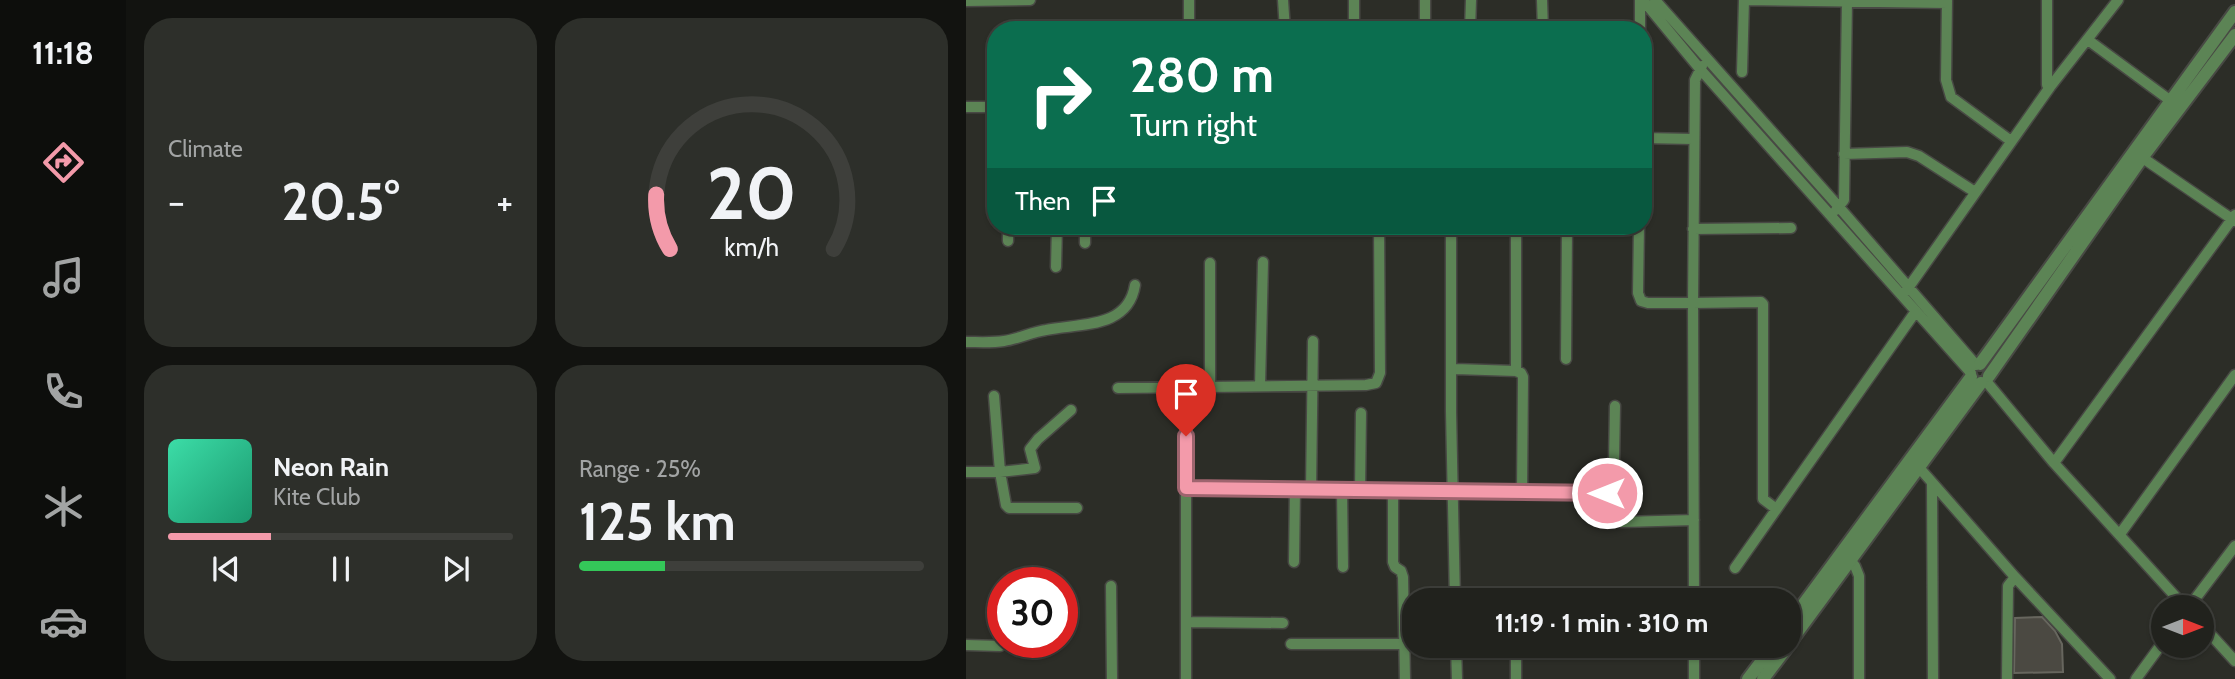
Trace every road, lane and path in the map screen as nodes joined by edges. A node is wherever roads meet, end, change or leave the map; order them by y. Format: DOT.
graph roads {
  1 [pos="1030,0"];
  2 [pos="1189,0"];
  3 [pos="1283,0"];
  4 [pos="1354,0"];
  5 [pos="1425,0"];
  6 [pos="1471,0"];
  7 [pos="1542,0"];
  8 [pos="1642,0"];
  9 [pos="1655,0"];
  10 [pos="1744,0"];
  11 [pos="2047,0"];
  12 [pos="2118,0"];
  13 [pos="966,1"];
  14 [pos="1847,1"];
  15 [pos="1947,2"];
  16 [pos="2235,12"];
  17 [pos="1189,21"];
  18 [pos="1284,21"];
  19 [pos="1354,21"];
  20 [pos="1425,21"];
  21 [pos="1471,21"];
  22 [pos="1543,21"];
  23 [pos="1641,21"];
  24 [pos="2235,35"];
  25 [pos="2088,40"];
  26 [pos="1704,65"];
  27 [pos="1742,72"];
  28 [pos="2050,87"];
  29 [pos="2175,104"];
  30 [pos="966,107"];
  31 [pos="987,107"];
  32 [pos="1652,138"];
  33 [pos="1693,139"];
  34 [pos="2011,141"];
  35 [pos="1844,154"];
  36 [pos="2138,155"];
  37 [pos="1975,192"];
  38 [pos="1839,207"];
  39 [pos="1831,215"];
  40 [pos="2234,218"];
  41 [pos="1791,228"];
  42 [pos="1693,229"];
  43 [pos="1008,235"];
  44 [pos="1057,235"];
  45 [pos="1085,235"];
  46 [pos="1379,235"];
  47 [pos="1451,235"];
  48 [pos="1516,235"];
  49 [pos="1567,235"];
  50 [pos="1639,235"];
  51 [pos="1008,241"];
  52 [pos="1085,243"];
  53 [pos="1263,262"];
  54 [pos="1210,263"];
  55 [pos="1056,267"];
  56 [pos="1135,285"];
  57 [pos="1905,292"];
  58 [pos="1693,303"];
  59 [pos="1916,311"];
  60 [pos="1312,341"];
  61 [pos="966,342"];
  62 [pos="1566,359"];
  63 [pos="1455,369"];
  64 [pos="1516,371"];
  65 [pos="1979,374"];
  66 [pos="2235,375"];
  67 [pos="1311,385"];
  68 [pos="1260,386"];
  69 [pos="1210,387"];
  70 [pos="1118,388"];
  71 [pos="994,396"];
  72 [pos="1615,406"];
  73 [pos="1071,410"];
  74 [pos="1186,410"];
  75 [pos="1360,413"];
  76 [pos="1915,463"];
  77 [pos="2054,463"];
  78 [pos="966,472"];
  79 [pos="1000,472"];
  80 [pos="1932,484"];
  81 [pos="1186,488"];
  82 [pos="1295,489"];
  83 [pos="1311,490"];
  84 [pos="1342,490"];
  85 [pos="1360,490"];
  86 [pos="1393,490"];
  87 [pos="1453,490"];
  88 [pos="1522,492"];
  89 [pos="1612,496"];
  90 [pos="1077,508"];
  91 [pos="1775,508"];
  92 [pos="1695,520"];
  93 [pos="2120,534"];
  94 [pos="2235,546"];
  95 [pos="1846,557"];
  96 [pos="1294,562"];
  97 [pos="1343,567"];
  98 [pos="1735,568"];
  99 [pos="2015,577"];
  100 [pos="1111,586"];
  101 [pos="1403,588"];
  102 [pos="1455,588"];
  103 [pos="1695,588"];
  104 [pos="2176,595"];
  105 [pos="2196,595"];
  106 [pos="1801,610"];
  107 [pos="1186,622"];
  108 [pos="1283,623"];
  109 [pos="1801,625"];
  110 [pos="2214,638"];
  111 [pos="1291,644"];
  112 [pos="1402,644"];
  113 [pos="966,645"];
  114 [pos="987,646"];
  115 [pos="1404,658"];
  116 [pos="1456,658"];
  117 [pos="1517,658"];
  118 [pos="1695,658"];
  119 [pos="1764,658"];
  120 [pos="1778,658"];
  121 [pos="2151,658"];
  122 [pos="2235,661"];
  123 [pos="1112,679"];
  124 [pos="1186,679"];
  125 [pos="1405,679"];
  126 [pos="1457,679"];
  127 [pos="1517,679"];
  128 [pos="1695,679"];
  129 [pos="1748,679"];
  130 [pos="1763,679"];
  131 [pos="1859,679"];
  132 [pos="1933,679"];
  133 [pos="2007,679"];
  134 [pos="2110,679"];
  135 [pos="2136,679"];
  1 -- 13 [label="street"];
  2 -- 17 [label="street"];
  3 -- 18 [label="street"];
  4 -- 19 [label="street"];
  5 -- 20 [label="street"];
  6 -- 21 [label="street"];
  7 -- 22 [label="street"];
  8 -- 23 [label="street"];
  8 -- 26 [label="street"];
  9 -- 26 [label="street"];
  10 -- 14 [label="street"];
  10 -- 27 [label="street"];
  11 -- 28 [label="street"];
  12 -- 25 [label="street"];
  14 -- 15 [label="street"];
  14 -- 35 [label="street"];
  15 -- 34 [label="street"];
  16 -- 29 [label="street"];
  24 -- 29 [label="street"];
  25 -- 28 [label="street"];
  25 -- 29 [label="street"];
  26 -- 33 [label="street"];
  26 -- 38 [label="street"];
  26 -- 39 [label="street"];
  28 -- 34 [label="street"];
  29 -- 36 [label="street"];
  30 -- 31 [label="street"];
  32 -- 33 [label="street"];
  33 -- 42 [label="street"];
  34 -- 37 [label="street"];
  35 -- 37 [label="street"];
  35 -- 38 [label="street"];
  36 -- 40 [label="street"];
  36 -- 65 [label="street"];
  37 -- 57 [label="street"];
  38 -- 39 [label="street"];
  38 -- 57 [label="street"];
  39 -- 57 [label="street"];
  40 -- 77 [label="street"];
  41 -- 42 [label="street"];
  42 -- 58 [label="street"];
  43 -- 51 [label="street"];
  44 -- 55 [label="street"];
  45 -- 52 [label="street"];
  46 -- 67 [label="street"];
  47 -- 87 [label="street"];
  48 -- 64 [label="street"];
  49 -- 62 [label="street"];
  50 -- 58 [label="street"];
  53 -- 68 [label="street"];
  54 -- 69 [label="street"];
  56 -- 61 [label="street"];
  57 -- 59 [label="street"];
  57 -- 65 [label="street"];
  58 -- 91 [label="street"];
  58 -- 92 [label="street"];
  59 -- 65 [label="street"];
  59 -- 91 [label="street"];
  60 -- 67 [label="street"];
  63 -- 64 [label="street"];
  64 -- 88 [label="street"];
  65 -- 76 [label="street"];
  65 -- 77 [label="street"];
  66 -- 93 [label="street"];
  67 -- 68 [label="street"];
  67 -- 83 [label="street"];
  68 -- 69 [label="street"];
  69 -- 70 [label="street"];
  71 -- 79 [label="street"];
  72 -- 89 [label="street"];
  73 -- 79 [label="street"];
  74 -- 81 [label="street"];
  75 -- 85 [label="street"];
  76 -- 80 [label="street"];
  76 -- 95 [label="street"];
  77 -- 93 [label="street"];
  78 -- 79 [label="street"];
  79 -- 90 [label="street"];
  80 -- 99 [label="street"];
  80 -- 132 [label="street"];
  81 -- 82 [label="street"];
  81 -- 107 [label="street"];
  82 -- 83 [label="street"];
  82 -- 96 [label="street"];
  83 -- 84 [label="street"];
  84 -- 85 [label="street"];
  84 -- 97 [label="street"];
  85 -- 86 [label="street"];
  86 -- 87 [label="street"];
  86 -- 101 [label="street"];
  87 -- 88 [label="street"];
  87 -- 102 [label="street"];
  88 -- 89 [label="street"];
  89 -- 92 [label="street"];
  91 -- 98 [label="street"];
  92 -- 103 [label="street"];
  93 -- 104 [label="street"];
  94 -- 105 [label="street"];
  95 -- 106 [label="street"];
  95 -- 109 [label="street"];
  95 -- 131 [label="street"];
  99 -- 133 [label="street"];
  99 -- 134 [label="street"];
  100 -- 123 [label="street"];
  107 -- 108 [label="street"];
  107 -- 124 [label="street"];
  110 -- 122 [label="street"];
  111 -- 112 [label="street"];
  113 -- 114 [label="street"];
  115 -- 125 [label="street"];
  116 -- 126 [label="street"];
  117 -- 127 [label="street"];
  118 -- 128 [label="street"];
  119 -- 129 [label="street"];
  120 -- 130 [label="street"];
  121 -- 135 [label="street"];
}
